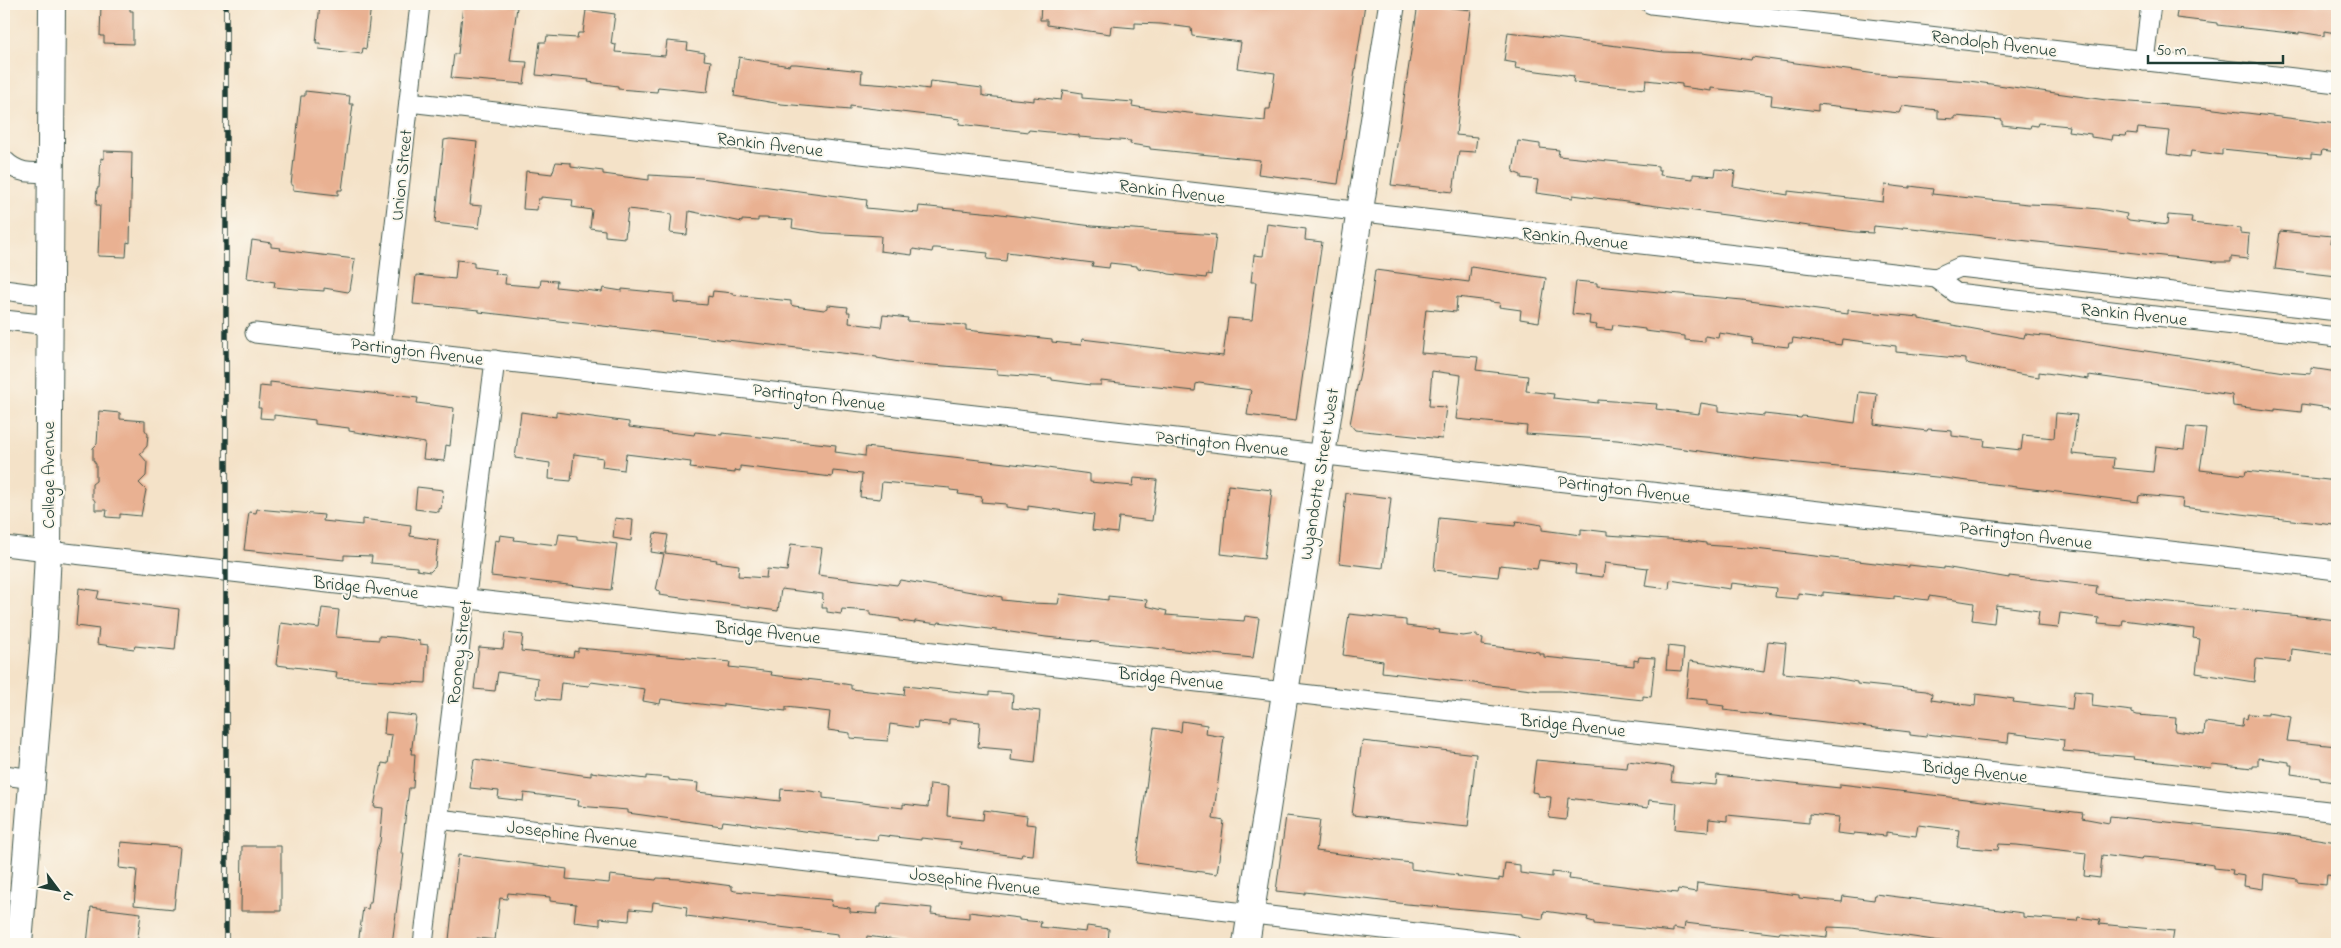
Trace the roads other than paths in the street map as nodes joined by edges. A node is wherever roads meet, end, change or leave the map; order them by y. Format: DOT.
graph roads {
  1 [pos="52,4"];
  2 [pos="420,4"];
  3 [pos="1392,4"];
  4 [pos="1651,4"];
  5 [pos="2151,4"];
  6 [pos="2144,61"];
  7 [pos="2337,83"];
  8 [pos="409,102"];
  9 [pos="4,160"];
  10 [pos="49,172"];
  11 [pos="1360,213"];
  12 [pos="1936,278"];
  13 [pos="4,290"];
  14 [pos="49,296"];
  15 [pos="2337,311"];
  16 [pos="4,320"];
  17 [pos="50,325"];
  18 [pos="255,333"];
  19 [pos="2337,337"];
  20 [pos="381,347"];
  21 [pos="494,360"];
  22 [pos="1322,454"];
  23 [pos="4,546"];
  24 [pos="48,551"];
  25 [pos="2337,570"];
  26 [pos="466,598"];
  27 [pos="1285,691"];
  28 [pos="4,775"];
  29 [pos="33,779"];
  30 [pos="2337,812"];
  31 [pos="438,819"];
  32 [pos="1251,914"];
  33 [pos="20,944"];
  34 [pos="423,944"];
  35 [pos="1246,944"];
  36 [pos="1511,944"];
  1 -- 10 [label="main road, College Avenue"];
  2 -- 8 [label="street, Union Street"];
  3 -- 11 [label="main road, Wyandotte Street West"];
  4 -- 6 [label="street, Randolph Avenue"];
  5 -- 6 [label="street"];
  6 -- 7 [label="street, Randolph Avenue"];
  8 -- 11 [label="street, Rankin Avenue"];
  8 -- 20 [label="street, Union Street"];
  9 -- 10 [label="street"];
  10 -- 14 [label="main road, College Avenue"];
  11 -- 12 [label="street, Rankin Avenue"];
  11 -- 22 [label="main road, Wyandotte Street West"];
  12 -- 15 [label="street, Rankin Avenue"];
  12 -- 19 [label="street, Rankin Avenue"];
  13 -- 14 [label="street"];
  14 -- 17 [label="main road, College Avenue"];
  16 -- 17 [label="street"];
  17 -- 24 [label="main road, College Avenue"];
  18 -- 20 [label="street, Partington Avenue"];
  20 -- 21 [label="street, Partington Avenue"];
  21 -- 22 [label="street, Partington Avenue"];
  21 -- 26 [label="street, Rooney Street"];
  22 -- 25 [label="street, Partington Avenue"];
  22 -- 27 [label="main road, Wyandotte Street West"];
  23 -- 24 [label="street, Bridge Avenue"];
  24 -- 26 [label="street, Bridge Avenue"];
  24 -- 29 [label="main road, College Avenue"];
  26 -- 27 [label="street, Bridge Avenue"];
  26 -- 31 [label="street, Rooney Street"];
  27 -- 30 [label="street, Bridge Avenue"];
  27 -- 32 [label="main road, Wyandotte Street West"];
  28 -- 29 [label="street"];
  29 -- 33 [label="main road, College Avenue"];
  31 -- 32 [label="street, Josephine Avenue"];
  31 -- 34 [label="street, Rooney Street"];
  32 -- 35 [label="main road, Wyandotte Street West"];
  32 -- 36 [label="street, Josephine Avenue"];
}
